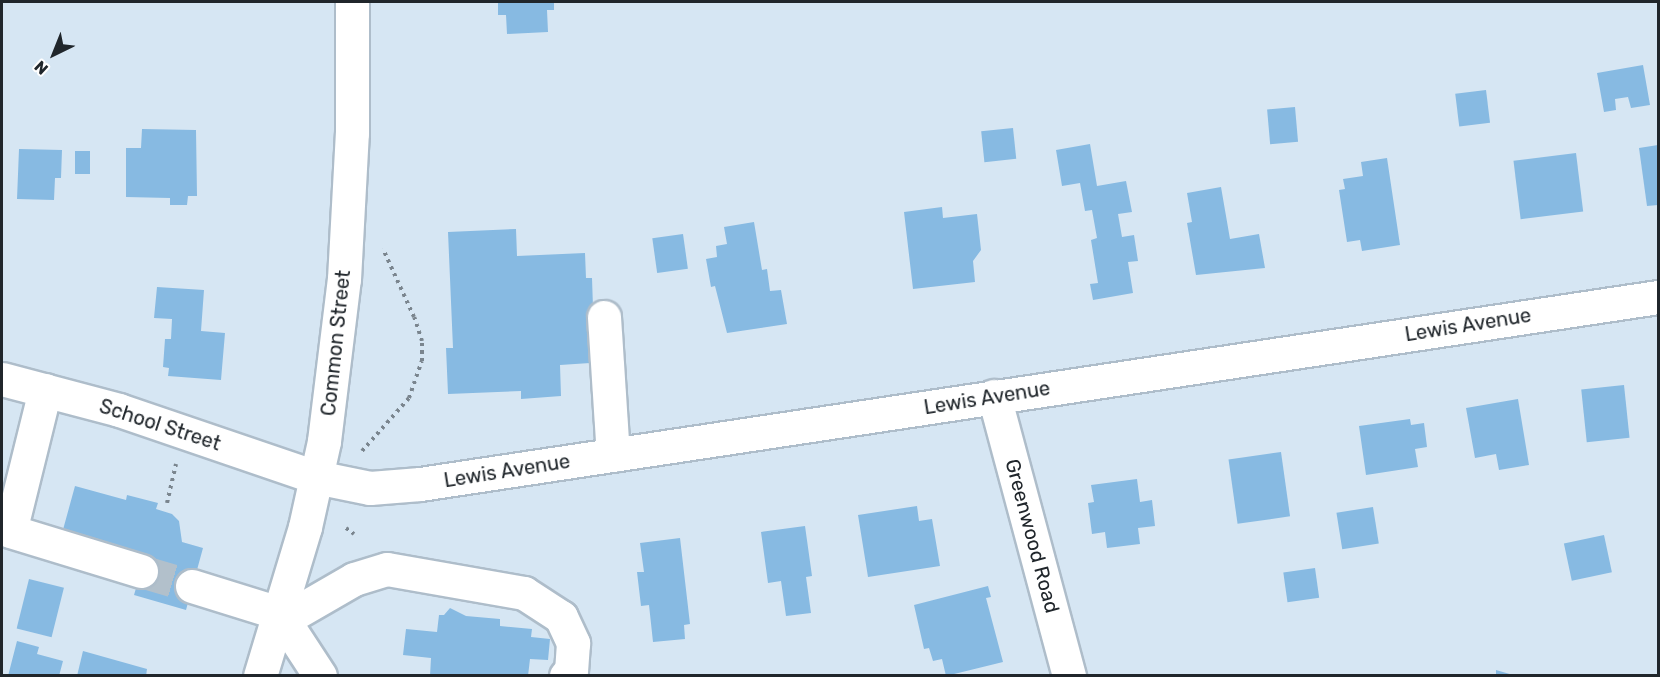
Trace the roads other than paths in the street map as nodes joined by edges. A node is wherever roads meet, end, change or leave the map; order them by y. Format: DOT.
graph roads {
  1 [pos="352,2"];
  2 [pos="1659,297"];
  3 [pos="604,317"];
  4 [pos="2,379"];
  5 [pos="45,390"];
  6 [pos="994,396"];
  7 [pos="614,455"];
  8 [pos="316,477"];
  9 [pos="6,538"];
  10 [pos="141,571"];
  11 [pos="192,586"];
  12 [pos="281,616"];
  13 [pos="260,675"];
  14 [pos="320,675"];
  15 [pos="566,675"];
  16 [pos="1069,675"];
  1 -- 8 [label="street, Common Street"];
  2 -- 6 [label="street, Lewis Avenue"];
  3 -- 7 [label="street"];
  4 -- 5 [label="street, School Street"];
  5 -- 8 [label="street, School Street"];
  5 -- 9 [label="street"];
  6 -- 7 [label="street, Lewis Avenue"];
  6 -- 16 [label="street, Greenwood Road"];
  7 -- 8 [label="street, Lewis Avenue"];
  8 -- 12 [label="street, Common Street"];
  9 -- 10 [label="street"];
  11 -- 12 [label="street"];
  12 -- 13 [label="street, Common Street"];
  12 -- 14 [label="street"];
  12 -- 15 [label="street"];
}
